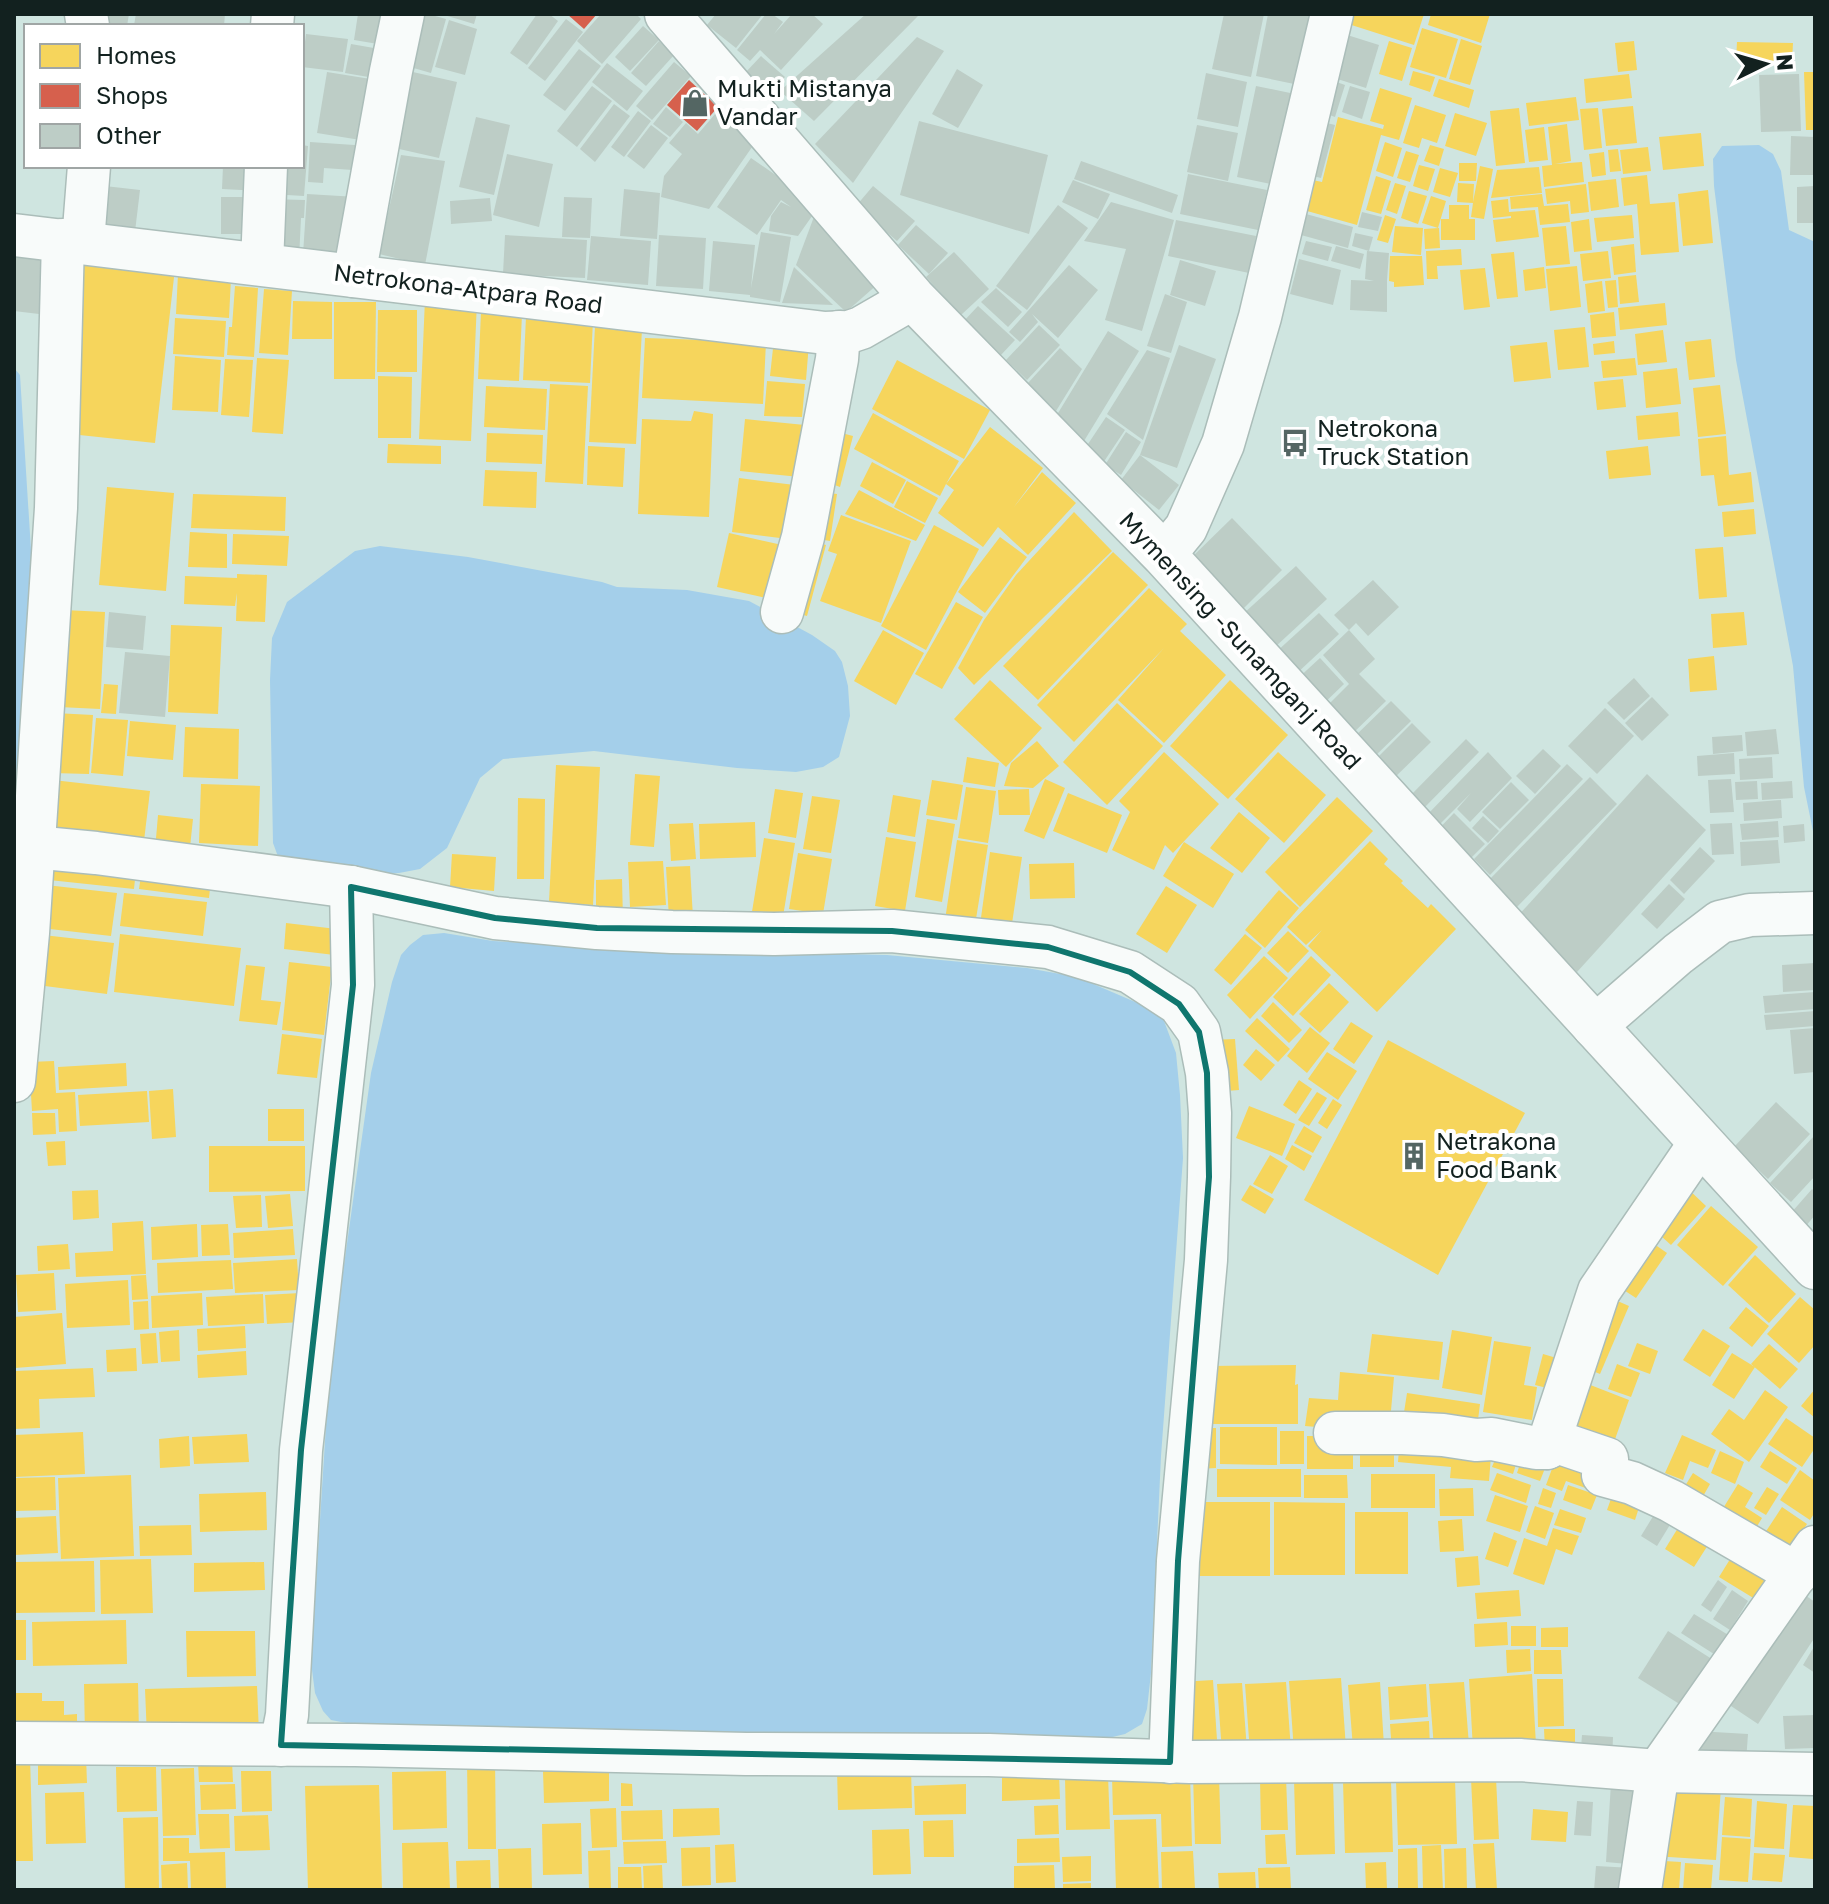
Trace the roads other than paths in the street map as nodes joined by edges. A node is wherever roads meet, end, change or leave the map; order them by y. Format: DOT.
graph roads {
  1 [pos="403,14"];
  2 [pos="667,14"];
  3 [pos="1332,14"];
  4 [pos="89,168"];
  5 [pos="266,168"];
  6 [pos="14,235"];
  7 [pos="73,241"];
  8 [pos="262,264"];
  9 [pos="354,276"];
  10 [pos="913,298"];
  11 [pos="839,332"];
  12 [pos="1164,555"];
  13 [pos="782,612"];
  14 [pos="33,847"];
  15 [pos="351,887"];
  16 [pos="1815,913"];
  17 [pos="1594,1027"];
  18 [pos="14,1081"];
  19 [pos="1700,1143"];
  20 [pos="1815,1267"];
  21 [pos="1335,1433"];
  22 [pos="1547,1448"];
  23 [pos="1806,1560"];
  24 [pos="14,1743"];
  25 [pos="281,1745"];
  26 [pos="1170,1762"];
  27 [pos="1658,1771"];
  28 [pos="1815,1774"];
  29 [pos="1640,1890"];
  1 -- 9 [label="street"];
  2 -- 10 [label="main road, Mymensing -Sunamganj Road"];
  3 -- 12 [label="street"];
  4 -- 7 [label="street"];
  5 -- 8 [label="street"];
  6 -- 7 [label="street, Netrokona-Atpara Road"];
  7 -- 8 [label="street, Netrokona-Atpara Road"];
  7 -- 14 [label="street"];
  8 -- 9 [label="street, Netrokona-Atpara Road"];
  9 -- 11 [label="street, Netrokona-Atpara Road"];
  10 -- 11 [label="street, Netrokona-Atpara Road"];
  10 -- 12 [label="main road, Mymensing -Sunamganj Road"];
  11 -- 13 [label="street"];
  12 -- 17 [label="main road, Mymensing -Sunamganj Road"];
  14 -- 15 [label="street"];
  14 -- 18 [label="street"];
  15 -- 25 [label="street"];
  15 -- 26 [label="street"];
  16 -- 17 [label="street"];
  17 -- 19 [label="main road, Mymensing -Sunamganj Road"];
  19 -- 20 [label="main road, Mymensing -Sunamganj Road"];
  19 -- 22 [label="street"];
  21 -- 22 [label="street"];
  22 -- 23 [label="street"];
  23 -- 27 [label="street"];
  24 -- 25 [label="street"];
  25 -- 26 [label="street"];
  26 -- 27 [label="street"];
  27 -- 28 [label="street"];
  27 -- 29 [label="street"];
}
